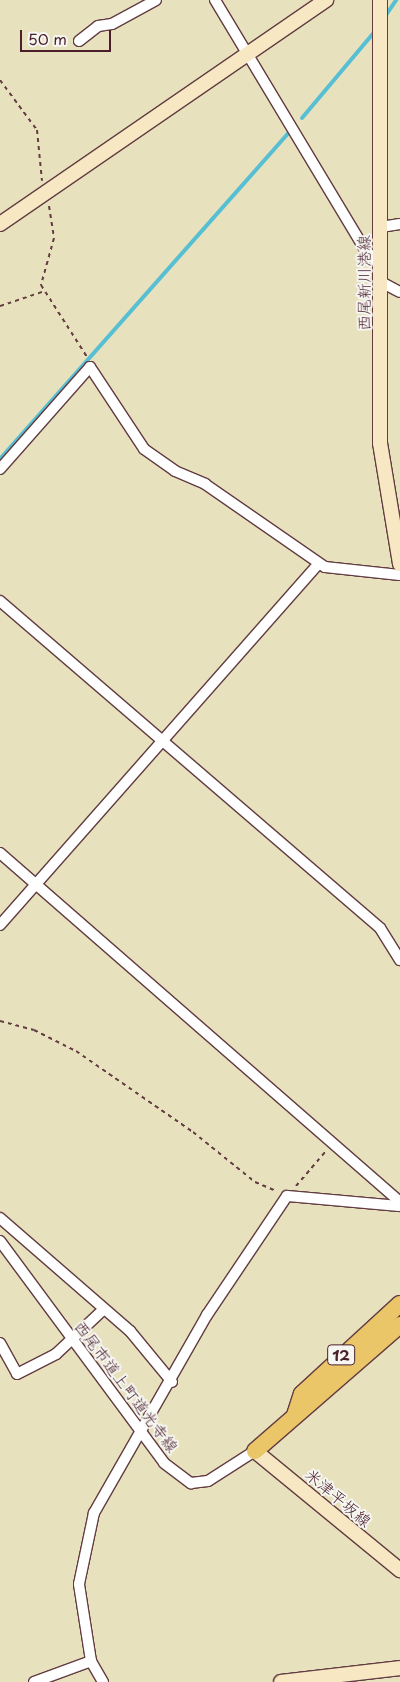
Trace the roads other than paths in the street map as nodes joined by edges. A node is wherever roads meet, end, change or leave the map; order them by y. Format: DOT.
graph roads {
  1 [pos="156,0"];
  2 [pos="215,0"];
  3 [pos="326,0"];
  4 [pos="380,0"];
  5 [pos="79,41"];
  6 [pos="247,53"];
  7 [pos="0,224"];
  8 [pos="400,224"];
  9 [pos="381,227"];
  10 [pos="381,267"];
  11 [pos="381,282"];
  12 [pos="400,292"];
  13 [pos="0,469"];
  14 [pos="319,563"];
  15 [pos="400,564"];
  16 [pos="400,575"];
  17 [pos="0,601"];
  18 [pos="164,738"];
  19 [pos="0,852"];
  20 [pos="36,884"];
  21 [pos="0,925"];
  22 [pos="400,960"];
  23 [pos="400,1202"];
  24 [pos="400,1206"];
  25 [pos="0,1218"];
  26 [pos="0,1241"];
  27 [pos="400,1304"];
  28 [pos="104,1309"];
  29 [pos="400,1325"];
  30 [pos="72,1339"];
  31 [pos="0,1343"];
  32 [pos="172,1382"];
  33 [pos="295,1415"];
  34 [pos="141,1432"];
  35 [pos="256,1451"];
  36 [pos="400,1570"];
  37 [pos="91,1661"];
  38 [pos="400,1668"];
  39 [pos="34,1682"];
  40 [pos="103,1682"];
  41 [pos="280,1682"];
  1 -- 5 [label="street"];
  2 -- 6 [label="street"];
  3 -- 6 [label="main road"];
  4 -- 9 [label="main road, 西尾新川港線"];
  6 -- 7 [label="main road"];
  6 -- 10 [label="street"];
  8 -- 9 [label="street"];
  9 -- 10 [label="main road, 西尾新川港線"];
  10 -- 11 [label="main road, 西尾新川港線"];
  11 -- 12 [label="street"];
  11 -- 15 [label="main road, 西尾新川港線"];
  13 -- 14 [label="street"];
  14 -- 16 [label="street"];
  14 -- 18 [label="street"];
  17 -- 18 [label="street"];
  18 -- 20 [label="street"];
  18 -- 22 [label="street"];
  19 -- 20 [label="street"];
  20 -- 21 [label="street"];
  20 -- 23 [label="street"];
  24 -- 32 [label="street"];
  25 -- 28 [label="street"];
  26 -- 30 [label="street, 西尾市道上町道光寺線"];
  27 -- 33 [label="main road, 12"];
  28 -- 30 [label="street"];
  28 -- 32 [label="street"];
  29 -- 33 [label="main road, 12"];
  30 -- 31 [label="street"];
  30 -- 34 [label="street, 西尾市道上町道光寺線"];
  32 -- 34 [label="street"];
  33 -- 35 [label="main road, 12"];
  34 -- 35 [label="street, 西尾市道上町道光寺線"];
  34 -- 37 [label="street"];
  35 -- 36 [label="main road, 米津平坂線"];
  37 -- 39 [label="street"];
  37 -- 40 [label="street"];
  38 -- 41 [label="main road"];
}
